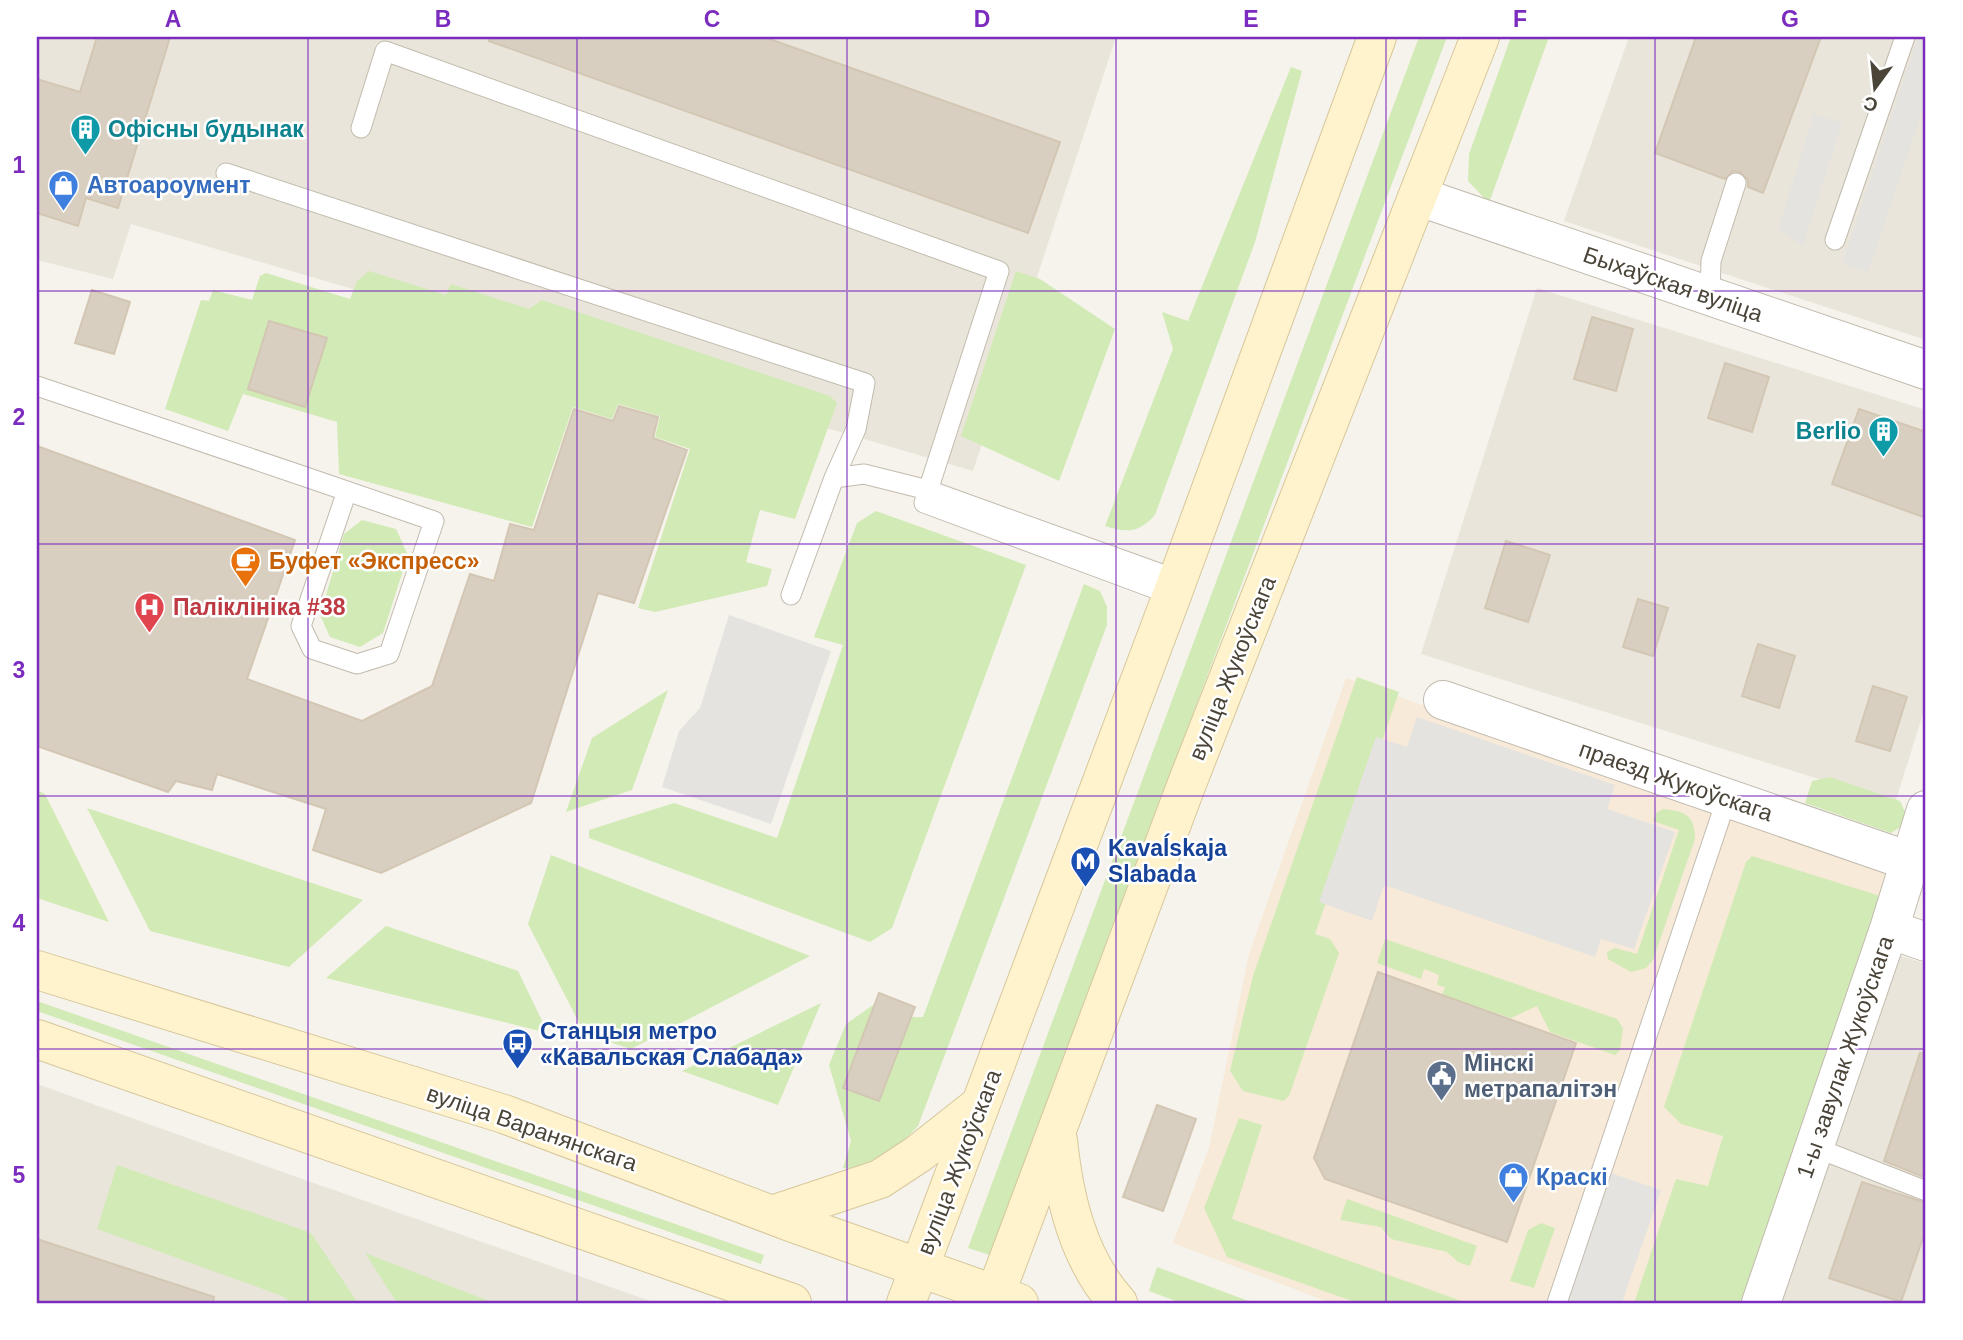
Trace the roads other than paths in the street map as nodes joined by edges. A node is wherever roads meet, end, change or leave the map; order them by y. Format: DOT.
graph roads {
  1 [pos="1377,37"];
  2 [pos="1480,37"];
  3 [pos="1905,37"];
  4 [pos="361,128"];
  5 [pos="226,173"];
  6 [pos="1736,183"];
  7 [pos="1420,197"];
  8 [pos="1835,240"];
  9 [pos="1710,297"];
  10 [pos="1926,370"];
  11 [pos="37,387"];
  12 [pos="834,478"];
  13 [pos="928,490"];
  14 [pos="347,491"];
  15 [pos="1175,588"];
  16 [pos="790,595"];
  17 [pos="1443,700"];
  18 [pos="1727,799"];
  19 [pos="1926,810"];
  20 [pos="1909,862"];
  21 [pos="1889,929"];
  22 [pos="1926,942"];
  23 [pos="37,970"];
  24 [pos="37,1039"];
  25 [pos="981,1104"];
  26 [pos="1057,1131"];
  27 [pos="1814,1147"];
  28 [pos="1926,1191"];
  29 [pos="772,1215"];
  30 [pos="918,1268"];
  31 [pos="738,1293"];
  32 [pos="1003,1300"];
  33 [pos="792,1303"];
  34 [pos="906,1303"];
  35 [pos="1118,1303"];
  36 [pos="1558,1303"];
  37 [pos="1761,1303"];
  1 -- 15 [label="main road, вуліца Жукоўскага"];
  2 -- 7 [label="main road, вуліца Жукоўскага"];
  3 -- 8 [label="lane"];
  4 -- 13 [label="lane"];
  5 -- 12 [label="lane"];
  6 -- 9 [label="lane"];
  7 -- 9 [label="street, Быхаўская вуліца"];
  7 -- 26 [label="main road, вуліца Жукоўскага"];
  9 -- 10 [label="street, Быхаўская вуліца"];
  11 -- 14 [label="lane"];
  12 -- 13 [label="lane"];
  12 -- 16 [label="lane"];
  13 -- 15 [label="lane"];
  14 -- 14 [label="lane"];
  15 -- 25 [label="main road, вуліца Жукоўскага"];
  17 -- 18 [label="street, праезд Жукоўскага"];
  18 -- 20 [label="street, праезд Жукоўскага"];
  18 -- 36 [label="lane"];
  19 -- 20 [label="street, 1-ы завулак Жукоўскага"];
  20 -- 21 [label="street, 1-ы завулак Жукоўскага"];
  21 -- 22 [label="street"];
  21 -- 27 [label="street, 1-ы завулак Жукоўскага"];
  23 -- 29 [label="main road, вуліца Варанянскага"];
  24 -- 31 [label="main road"];
  25 -- 29 [label="main road"];
  25 -- 30 [label="main road, вуліца Жукоўскага"];
  26 -- 32 [label="main road, вуліца Жукоўскага"];
  26 -- 35 [label="main road"];
  27 -- 28 [label="lane"];
  27 -- 37 [label="street, 1-ы завулак Жукоўскага"];
  29 -- 30 [label="main road, вуліца Варанянскага"];
  30 -- 32 [label="main road, вуліца Варанянскага"];
  30 -- 34 [label="main road, вуліца Жукоўскага"];
  31 -- 33 [label="main road"];
}
